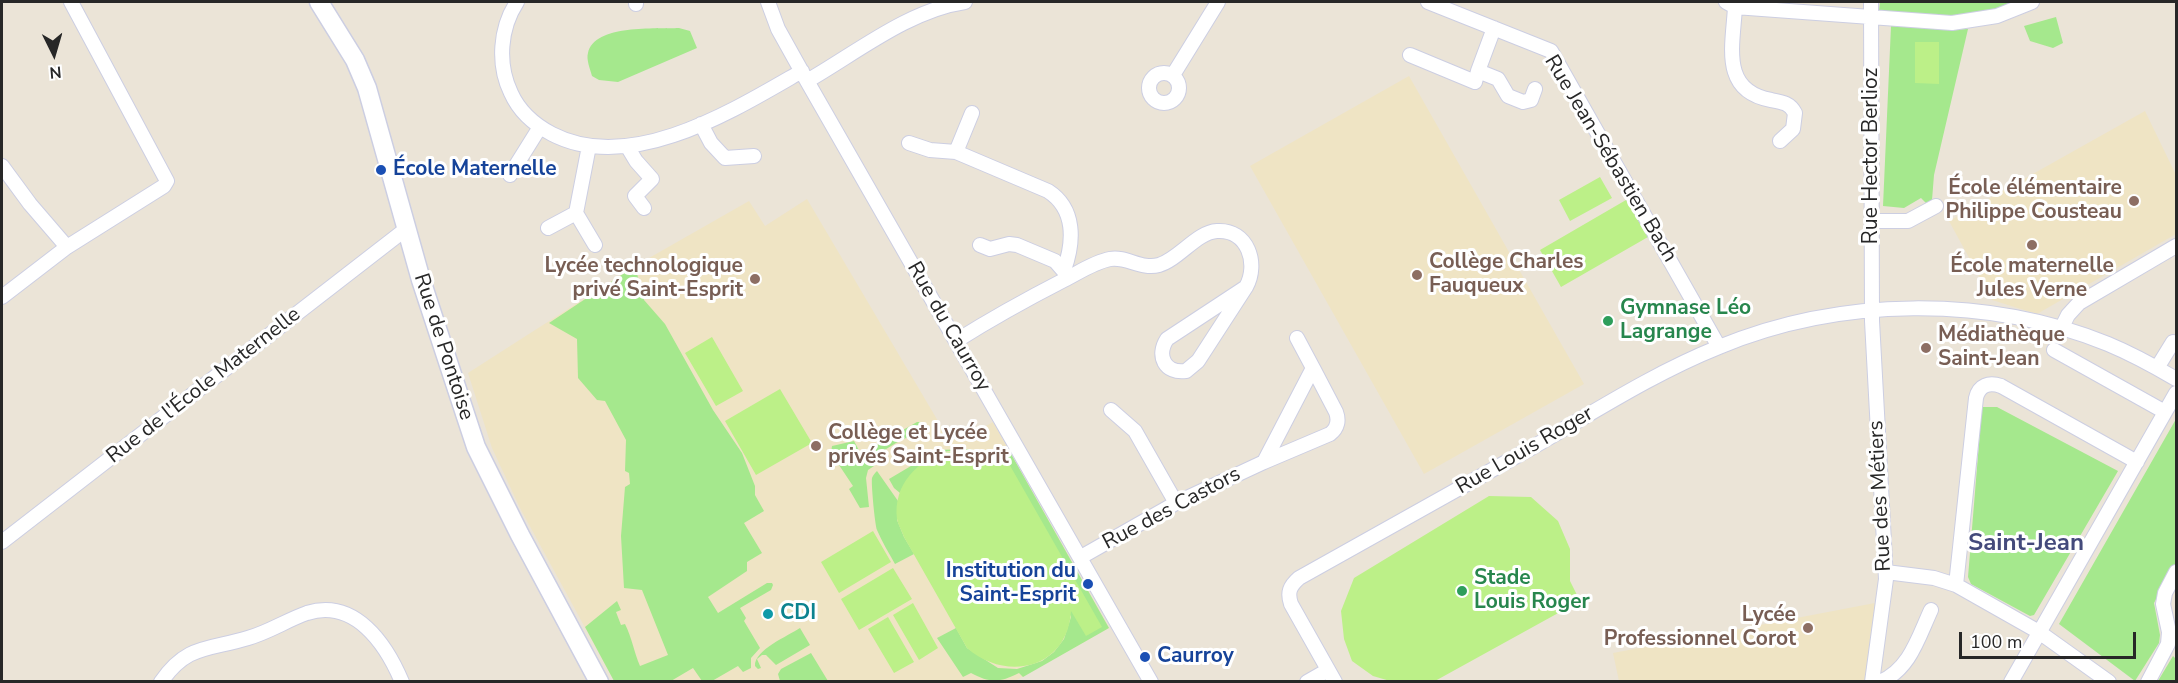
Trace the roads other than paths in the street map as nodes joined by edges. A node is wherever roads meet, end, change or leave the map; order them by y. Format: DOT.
graph roads {
  1 [pos="72,2"];
  2 [pos="319,2"];
  3 [pos="517,2"];
  4 [pos="768,2"];
  5 [pos="964,2"];
  6 [pos="1218,2"];
  7 [pos="1428,2"];
  8 [pos="1871,2"];
  9 [pos="2032,2"];
  10 [pos="1731,4"];
  11 [pos="1871,17"];
  12 [pos="1494,28"];
  13 [pos="1410,55"];
  14 [pos="1479,71"];
  15 [pos="1173,75"];
  16 [pos="804,76"];
  17 [pos="1535,89"];
  18 [pos="972,113"];
  19 [pos="701,124"];
  20 [pos="540,127"];
  21 [pos="1780,141"];
  22 [pos="909,142"];
  23 [pos="589,146"];
  24 [pos="627,146"];
  25 [pos="956,152"];
  26 [pos="754,156"];
  27 [pos="2,166"];
  28 [pos="510,175"];
  29 [pos="1936,206"];
  30 [pos="644,208"];
  31 [pos="576,213"];
  32 [pos="1872,221"];
  33 [pos="548,228"];
  34 [pos="406,229"];
  35 [pos="595,245"];
  36 [pos="980,245"];
  37 [pos="2176,246"];
  38 [pos="67,247"];
  39 [pos="1066,274"];
  40 [pos="1246,287"];
  41 [pos="2,297"];
  42 [pos="1872,310"];
  43 [pos="2061,329"];
  44 [pos="1297,338"];
  45 [pos="956,341"];
  46 [pos="2176,344"];
  47 [pos="1719,347"];
  48 [pos="2054,350"];
  49 [pos="1313,368"];
  50 [pos="2157,368"];
  51 [pos="2176,379"];
  52 [pos="2176,393"];
  53 [pos="1111,410"];
  54 [pos="2165,412"];
  55 [pos="1264,462"];
  56 [pos="2137,462"];
  57 [pos="1176,503"];
  58 [pos="2,542"];
  59 [pos="1081,557"];
  60 [pos="1886,572"];
  61 [pos="2176,572"];
  62 [pos="1956,585"];
  63 [pos="1931,610"];
  64 [pos="2039,632"];
  65 [pos="1331,676"];
  66 [pos="398,680"];
  67 [pos="161,681"];
  68 [pos="599,681"];
  69 [pos="1151,681"];
  70 [pos="1307,681"];
  71 [pos="1872,681"];
  72 [pos="1880,681"];
  73 [pos="2011,681"];
  74 [pos="2109,681"];
  75 [pos="2148,681"];
  1 -- 38 [label="street"];
  2 -- 34 [label="street, Rue de Pontoise"];
  3 -- 20 [label="street"];
  4 -- 16 [label="street, Rue du Caurroy"];
  5 -- 16 [label="street"];
  6 -- 15 [label="street"];
  7 -- 12 [label="street, Rue Jean-Sébastien Bach"];
  8 -- 11 [label="street, Rue Hector Berlioz"];
  9 -- 11 [label="street"];
  10 -- 11 [label="street"];
  10 -- 21 [label="street"];
  11 -- 32 [label="street, Rue Hector Berlioz"];
  12 -- 14 [label="street"];
  12 -- 47 [label="street, Rue Jean-Sébastien Bach"];
  13 -- 14 [label="street"];
  14 -- 17 [label="street"];
  16 -- 19 [label="street"];
  16 -- 45 [label="street, Rue du Caurroy"];
  18 -- 25 [label="street"];
  19 -- 24 [label="street"];
  19 -- 26 [label="street"];
  20 -- 23 [label="street"];
  20 -- 28 [label="street"];
  22 -- 25 [label="street"];
  23 -- 24 [label="street"];
  23 -- 31 [label="street"];
  24 -- 30 [label="street"];
  25 -- 39 [label="street"];
  27 -- 38 [label="street"];
  29 -- 32 [label="street"];
  31 -- 33 [label="street"];
  31 -- 35 [label="street"];
  32 -- 42 [label="street, Rue Hector Berlioz"];
  34 -- 58 [label="street, Rue de l'École Maternelle"];
  34 -- 68 [label="street, Rue de Pontoise"];
  36 -- 39 [label="street"];
  37 -- 43 [label="street"];
  38 -- 41 [label="street"];
  39 -- 40 [label="street"];
  39 -- 45 [label="street"];
  40 -- 40 [label="street"];
  42 -- 43 [label="street, Rue Louis Roger"];
  42 -- 47 [label="street, Rue Louis Roger"];
  42 -- 60 [label="street, Rue des Métiers"];
  43 -- 50 [label="street, Rue Louis Roger"];
  44 -- 49 [label="street, Rue des Castors"];
  45 -- 59 [label="street, Rue du Caurroy"];
  46 -- 50 [label="street"];
  47 -- 65 [label="street, Rue Louis Roger"];
  48 -- 54 [label="street"];
  49 -- 55 [label="street, Rue des Castors"];
  49 -- 55 [label="street, Rue des Castors"];
  50 -- 51 [label="street, Rue Louis Roger"];
  52 -- 54 [label="street"];
  53 -- 57 [label="street"];
  54 -- 56 [label="street"];
  55 -- 57 [label="street, Rue des Castors"];
  56 -- 62 [label="street"];
  56 -- 64 [label="street"];
  57 -- 59 [label="street, Rue des Castors"];
  59 -- 69 [label="street, Rue du Caurroy"];
  60 -- 62 [label="street"];
  60 -- 71 [label="street, Rue des Métiers"];
  61 -- 75 [label="street"];
  62 -- 64 [label="street"];
  63 -- 72 [label="street"];
  64 -- 73 [label="street"];
  64 -- 74 [label="street"];
  65 -- 70 [label="street"];
  66 -- 67 [label="street"];
}
